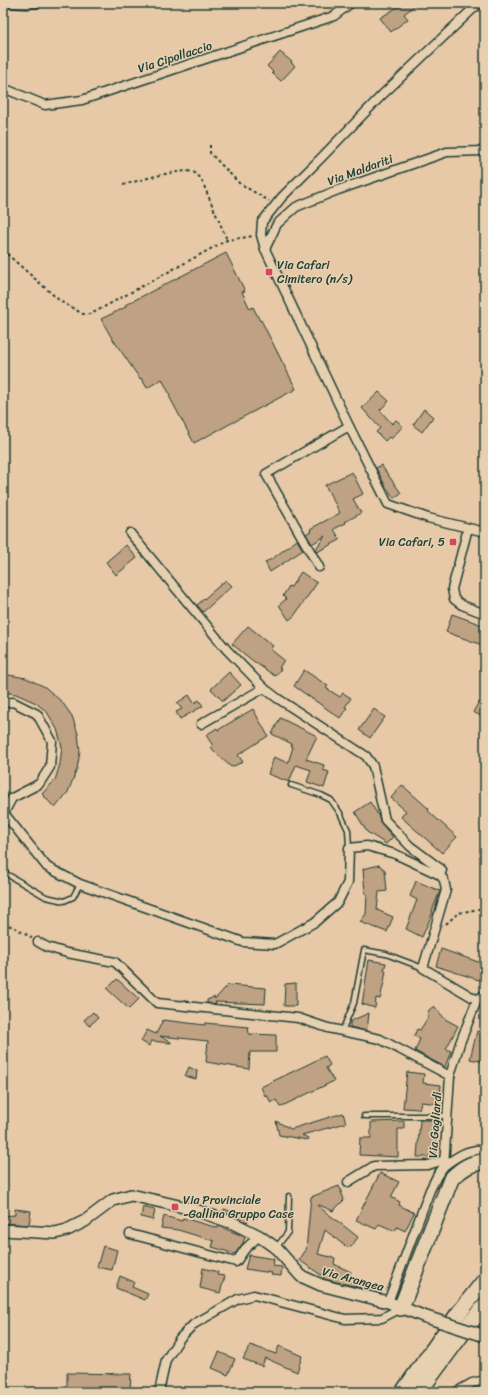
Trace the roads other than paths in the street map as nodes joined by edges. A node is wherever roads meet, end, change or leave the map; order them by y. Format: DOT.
graph roads {
  1 [pos="7,3"];
  2 [pos="39,3"];
  3 [pos="351,3"];
  4 [pos="479,3"];
  5 [pos="3,88"];
  6 [pos="485,151"];
  7 [pos="265,249"];
  8 [pos="348,426"];
  9 [pos="468,528"];
  10 [pos="485,532"];
  11 [pos="130,533"];
  12 [pos="319,567"];
  13 [pos="485,614"];
  14 [pos="264,688"];
  15 [pos="3,703"];
  16 [pos="201,724"];
  17 [pos="292,785"];
  18 [pos="3,813"];
  19 [pos="349,848"];
  20 [pos="3,872"];
  21 [pos="440,875"];
  22 [pos="80,884"];
  23 [pos="38,942"];
  24 [pos="423,968"];
  25 [pos="485,994"];
  26 [pos="477,1000"];
  27 [pos="342,1032"];
  28 [pos="450,1076"];
  29 [pos="364,1116"];
  30 [pos="447,1116"];
  31 [pos="485,1150"];
  32 [pos="485,1162"];
  33 [pos="444,1163"];
  34 [pos="485,1172"];
  35 [pos="348,1182"];
  36 [pos="289,1196"];
  37 [pos="440,1206"];
  38 [pos="3,1230"];
  39 [pos="130,1234"];
  40 [pos="259,1236"];
  41 [pos="276,1248"];
  42 [pos="485,1280"];
  43 [pos="394,1305"];
  44 [pos="485,1306"];
  45 [pos="485,1319"];
  46 [pos="470,1323"];
  47 [pos="485,1336"];
  48 [pos="485,1380"];
  49 [pos="159,1392"];
  50 [pos="403,1392"];
  51 [pos="419,1392"];
  52 [pos="456,1392"];
  1 -- 2 [label="street"];
  3 -- 5 [label="street, Via Cipollaccio"];
  4 -- 7 [label="street"];
  6 -- 7 [label="street, Via Maldariti"];
  7 -- 8 [label="street"];
  8 -- 9 [label="street"];
  8 -- 12 [label="street"];
  9 -- 10 [label="street"];
  9 -- 13 [label="street"];
  11 -- 14 [label="street"];
  14 -- 16 [label="street"];
  14 -- 21 [label="street"];
  15 -- 18 [label="street"];
  17 -- 19 [label="lane"];
  18 -- 22 [label="street"];
  19 -- 21 [label="street"];
  19 -- 22 [label="street"];
  20 -- 22 [label="lane"];
  21 -- 24 [label="street"];
  23 -- 27 [label="street"];
  24 -- 26 [label="street"];
  24 -- 27 [label="lane"];
  25 -- 26 [label="street"];
  26 -- 28 [label="street, Via Gagliardi"];
  27 -- 28 [label="street"];
  28 -- 30 [label="street, Via Gagliardi"];
  29 -- 30 [label="lane"];
  30 -- 33 [label="street, Via Gagliardi"];
  31 -- 33 [label="street"];
  32 -- 37 [label="highway"];
  33 -- 35 [label="street"];
  33 -- 43 [label="street, Via Gagliardi"];
  34 -- 37 [label="highway"];
  36 -- 41 [label="lane"];
  37 -- 43 [label="highway"];
  38 -- 40 [label="street, Via Arangea"];
  39 -- 40 [label="street"];
  40 -- 41 [label="street, Via Arangea"];
  41 -- 43 [label="street, Via Arangea"];
  42 -- 50 [label="highway"];
  43 -- 47 [label="street, Via Arangea, bridge"];
  43 -- 49 [label="street"];
  44 -- 46 [label="highway"];
  45 -- 46 [label="highway"];
  46 -- 51 [label="highway"];
  48 -- 52 [label="street"];
}
